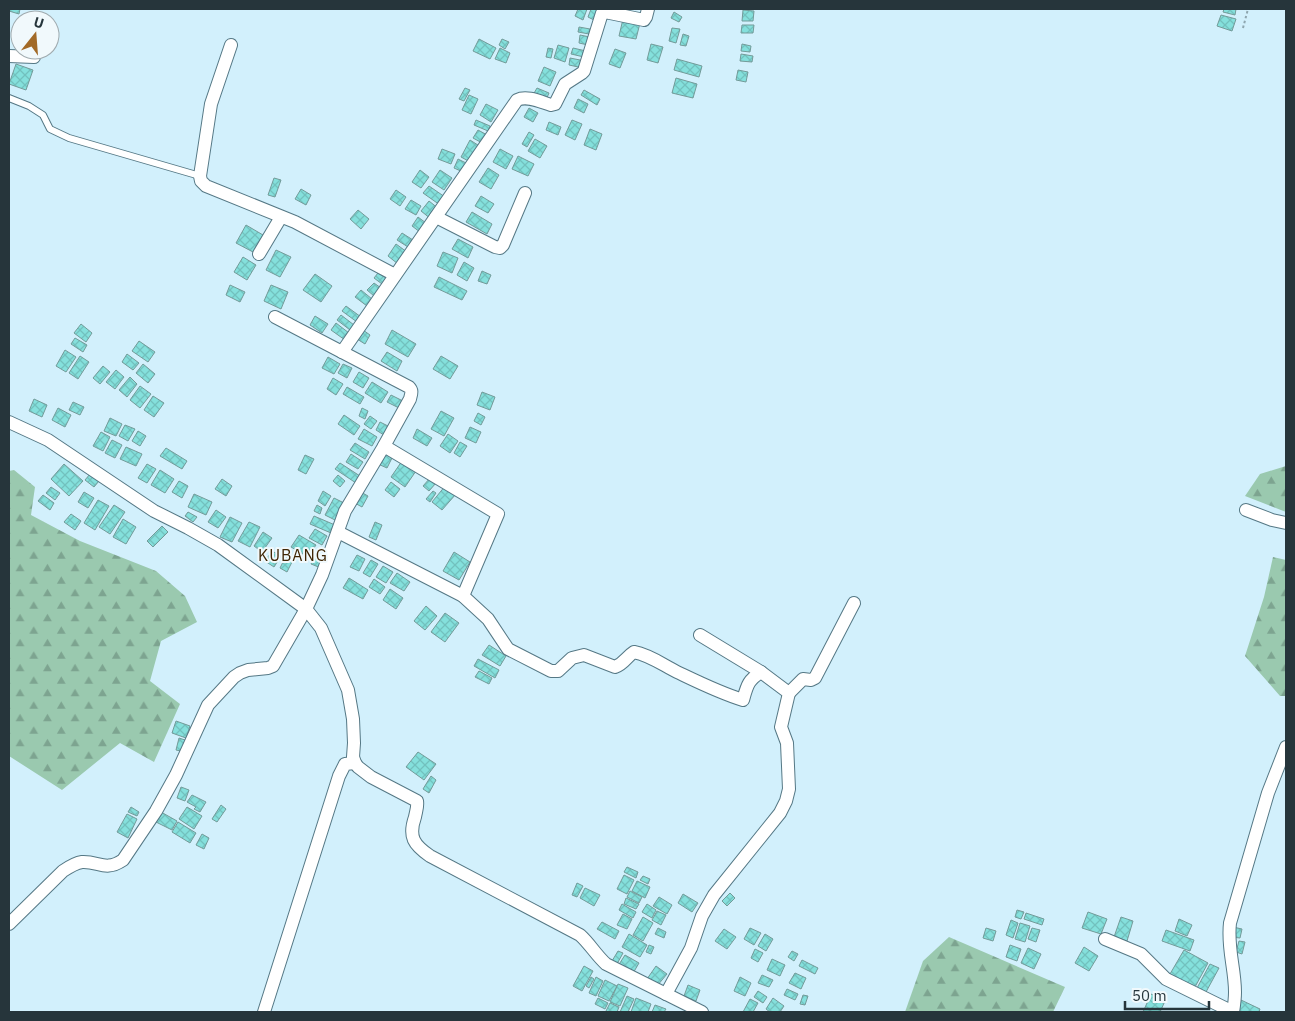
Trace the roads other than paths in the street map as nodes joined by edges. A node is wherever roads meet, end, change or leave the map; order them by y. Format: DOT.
graph roads {
  1 [pos="648,9"];
  2 [pos="231,45"];
  3 [pos="9,98"];
  4 [pos="200,176"];
  5 [pos="525,193"];
  6 [pos="281,217"];
  7 [pos="436,218"];
  8 [pos="258,254"];
  9 [pos="396,275"];
  10 [pos="275,317"];
  11 [pos="342,352"];
  12 [pos="9,422"];
  13 [pos="384,446"];
  14 [pos="1246,510"];
  15 [pos="1286,523"];
  16 [pos="338,532"];
  17 [pos="463,596"];
  18 [pos="854,603"];
  19 [pos="306,609"];
  20 [pos="700,635"];
  21 [pos="760,672"];
  22 [pos="789,693"];
  23 [pos="1286,747"];
  24 [pos="354,763"];
  25 [pos="1283,763"];
  26 [pos="9,924"];
  27 [pos="1105,939"];
  28 [pos="666,994"];
  29 [pos="264,1012"];
  30 [pos="702,1012"];
  31 [pos="1233,1012"];
  1 -- 7 [label="street"];
  2 -- 4 [label="street"];
  3 -- 4 [label="lane"];
  4 -- 6 [label="street"];
  5 -- 7 [label="street"];
  6 -- 8 [label="street"];
  6 -- 9 [label="street"];
  7 -- 9 [label="street"];
  9 -- 11 [label="street"];
  10 -- 11 [label="street"];
  11 -- 13 [label="street"];
  12 -- 19 [label="street"];
  13 -- 16 [label="street"];
  13 -- 17 [label="street"];
  14 -- 15 [label="street"];
  16 -- 17 [label="street"];
  16 -- 19 [label="street"];
  17 -- 21 [label="street"];
  18 -- 22 [label="street"];
  19 -- 24 [label="street"];
  19 -- 26 [label="street"];
  20 -- 21 [label="street"];
  21 -- 22 [label="street"];
  22 -- 28 [label="street"];
  23 -- 25 [label="street"];
  24 -- 28 [label="street"];
  24 -- 29 [label="street"];
  25 -- 31 [label="street"];
  27 -- 31 [label="street"];
  28 -- 30 [label="street"];
}
